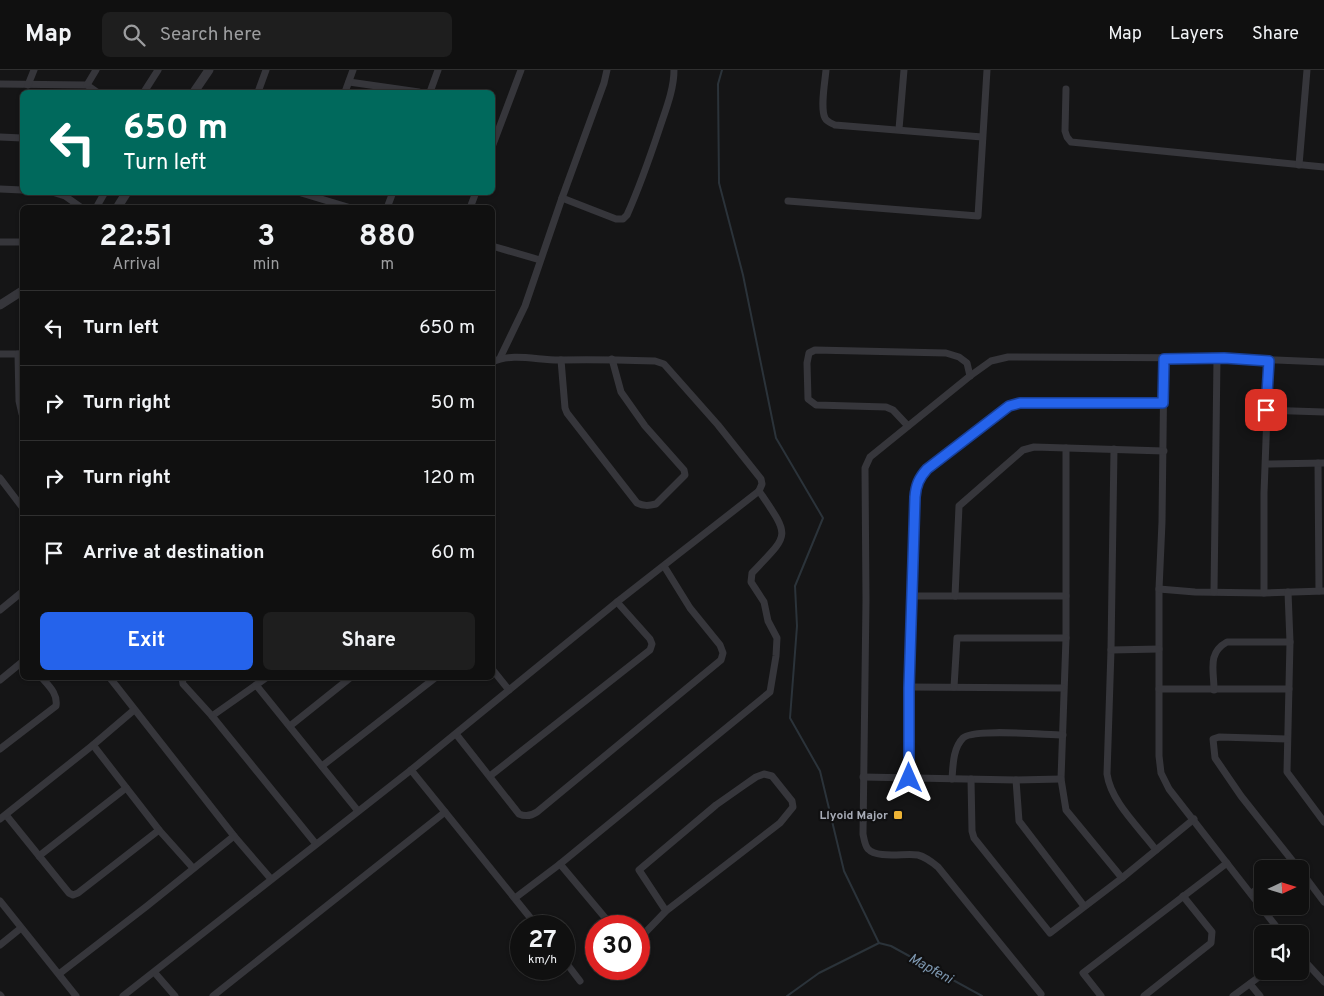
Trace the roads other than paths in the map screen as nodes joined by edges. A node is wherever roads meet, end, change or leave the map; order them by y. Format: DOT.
graph roads {
  1 [pos="34,70"];
  2 [pos="96,70"];
  3 [pos="158,70"];
  4 [pos="209,70"];
  5 [pos="266,70"];
  6 [pos="353,70"];
  7 [pos="438,70"];
  8 [pos="521,70"];
  9 [pos="606,70"];
  10 [pos="674,70"];
  11 [pos="826,70"];
  12 [pos="904,70"];
  13 [pos="987,70"];
  14 [pos="1307,70"];
  15 [pos="349,82"];
  16 [pos="0,84"];
  17 [pos="28,85"];
  18 [pos="86,85"];
  19 [pos="1066,88"];
  20 [pos="94,90"];
  21 [pos="145,90"];
  22 [pos="195,90"];
  23 [pos="259,90"];
  24 [pos="346,90"];
  25 [pos="404,90"];
  26 [pos="431,90"];
  27 [pos="899,129"];
  28 [pos="0,137"];
  29 [pos="982,137"];
  30 [pos="20,138"];
  31 [pos="495,139"];
  32 [pos="1299,165"];
  33 [pos="1324,166"];
  34 [pos="0,189"];
  35 [pos="20,190"];
  36 [pos="62,195"];
  37 [pos="309,195"];
  38 [pos="562,198"];
  39 [pos="788,201"];
  40 [pos="78,205"];
  41 [pos="341,205"];
  42 [pos="0,242"];
  43 [pos="20,242"];
  44 [pos="495,247"];
  45 [pos="540,260"];
  46 [pos="20,292"];
  47 [pos="0,305"];
  48 [pos="0,354"];
  49 [pos="20,354"];
  50 [pos="1216,358"];
  51 [pos="612,359"];
  52 [pos="1164,359"];
  53 [pos="496,360"];
  54 [pos="561,360"];
  55 [pos="1269,361"];
  56 [pos="1324,362"];
  57 [pos="970,376"];
  58 [pos="1163,403"];
  59 [pos="20,405"];
  60 [pos="1266,410"];
  61 [pos="1324,412"];
  62 [pos="908,426"];
  63 [pos="1066,448"];
  64 [pos="1114,449"];
  65 [pos="1164,451"];
  66 [pos="1321,463"];
  67 [pos="1266,464"];
  68 [pos="0,478"];
  69 [pos="759,491"];
  70 [pos="20,504"];
  71 [pos="664,566"];
  72 [pos="1159,589"];
  73 [pos="1322,591"];
  74 [pos="1214,592"];
  75 [pos="1288,592"];
  76 [pos="1264,593"];
  77 [pos="20,594"];
  78 [pos="913,596"];
  79 [pos="955,596"];
  80 [pos="1066,596"];
  81 [pos="617,602"];
  82 [pos="0,610"];
  83 [pos="1066,638"];
  84 [pos="1290,642"];
  85 [pos="1159,649"];
  86 [pos="1111,650"];
  87 [pos="20,664"];
  88 [pos="495,673"];
  89 [pos="0,680"];
  90 [pos="44,680"];
  91 [pos="112,680"];
  92 [pos="182,680"];
  93 [pos="263,680"];
  94 [pos="348,680"];
  95 [pos="430,680"];
  96 [pos="256,685"];
  97 [pos="954,687"];
  98 [pos="909,688"];
  99 [pos="1063,688"];
  100 [pos="1289,689"];
  101 [pos="509,690"];
  102 [pos="1159,690"];
  103 [pos="1214,690"];
  104 [pos="134,710"];
  105 [pos="212,716"];
  106 [pos="290,726"];
  107 [pos="456,734"];
  108 [pos="1064,735"];
  109 [pos="1287,739"];
  110 [pos="93,745"];
  111 [pos="0,749"];
  112 [pos="322,766"];
  113 [pos="411,770"];
  114 [pos="490,776"];
  115 [pos="863,777"];
  116 [pos="909,778"];
  117 [pos="952,779"];
  118 [pos="971,779"];
  119 [pos="1061,779"];
  120 [pos="1016,780"];
  121 [pos="126,788"];
  122 [pos="358,811"];
  123 [pos="445,812"];
  124 [pos="3,817"];
  125 [pos="1194,819"];
  126 [pos="1324,821"];
  127 [pos="159,830"];
  128 [pos="234,836"];
  129 [pos="316,844"];
  130 [pos="1156,850"];
  131 [pos="39,856"];
  132 [pos="1292,860"];
  133 [pos="1227,863"];
  134 [pos="560,864"];
  135 [pos="193,868"];
  136 [pos="1122,878"];
  137 [pos="271,880"];
  138 [pos="1309,882"];
  139 [pos="1252,893"];
  140 [pos="1183,896"];
  141 [pos="515,898"];
  142 [pos="0,901"];
  143 [pos="1324,902"];
  144 [pos="1084,906"];
  145 [pos="666,911"];
  146 [pos="528,915"];
  147 [pos="603,915"];
  148 [pos="1275,925"];
  149 [pos="21,928"];
  150 [pos="650,928"];
  151 [pos="0,946"];
  152 [pos="1309,966"];
  153 [pos="154,973"];
  154 [pos="59,974"];
  155 [pos="575,974"];
  156 [pos="1255,980"];
  157 [pos="580,981"];
  158 [pos="1324,982"];
  159 [pos="1250,984"];
  160 [pos="1041,994"];
  161 [pos="76,996"];
  162 [pos="123,996"];
  163 [pos="175,996"];
  164 [pos="213,996"];
  165 [pos="1101,996"];
  166 [pos="1144,996"];
  167 [pos="1233,996"];
  168 [pos="1260,996"];
  1 -- 17 [label="street"];
  2 -- 18 [label="street"];
  3 -- 21 [label="street"];
  4 -- 22 [label="street"];
  5 -- 23 [label="street"];
  6 -- 15 [label="street"];
  7 -- 26 [label="street"];
  8 -- 31 [label="street"];
  9 -- 38 [label="street"];
  10 -- 38 [label="street"];
  11 -- 27 [label="street"];
  12 -- 27 [label="street"];
  13 -- 29 [label="street"];
  14 -- 32 [label="street"];
  15 -- 24 [label="street"];
  15 -- 25 [label="street"];
  16 -- 17 [label="street"];
  17 -- 18 [label="street"];
  18 -- 20 [label="street"];
  19 -- 32 [label="street"];
  27 -- 29 [label="street"];
  28 -- 30 [label="street"];
  29 -- 39 [label="street"];
  32 -- 33 [label="street"];
  34 -- 35 [label="street"];
  36 -- 40 [label="street"];
  37 -- 41 [label="street"];
  38 -- 45 [label="street"];
  42 -- 43 [label="street"];
  44 -- 45 [label="street"];
  45 -- 53 [label="street"];
  46 -- 47 [label="street"];
  48 -- 49 [label="street"];
  49 -- 59 [label="street"];
  50 -- 52 [label="street"];
  50 -- 55 [label="street"];
  50 -- 74 [label="street"];
  51 -- 54 [label="street"];
  51 -- 54 [label="street"];
  51 -- 69 [label="street"];
  52 -- 57 [label="street"];
  52 -- 58 [label="street"];
  53 -- 54 [label="street"];
  55 -- 56 [label="street"];
  55 -- 60 [label="street"];
  57 -- 62 [label="street"];
  57 -- 62 [label="street"];
  58 -- 65 [label="street"];
  58 -- 78 [label="street"];
  60 -- 61 [label="street"];
  60 -- 67 [label="street"];
  62 -- 115 [label="street"];
  63 -- 64 [label="street"];
  63 -- 79 [label="street"];
  63 -- 80 [label="street"];
  64 -- 65 [label="street"];
  64 -- 86 [label="street"];
  65 -- 72 [label="street"];
  66 -- 67 [label="street"];
  66 -- 73 [label="street"];
  67 -- 76 [label="street"];
  68 -- 70 [label="street"];
  69 -- 71 [label="street"];
  69 -- 134 [label="street"];
  71 -- 81 [label="street"];
  71 -- 114 [label="street"];
  72 -- 74 [label="street"];
  72 -- 85 [label="street"];
  73 -- 75 [label="street"];
  74 -- 76 [label="street"];
  75 -- 76 [label="street"];
  75 -- 84 [label="street"];
  77 -- 82 [label="street"];
  78 -- 79 [label="street"];
  78 -- 98 [label="street"];
  79 -- 80 [label="street"];
  80 -- 83 [label="street"];
  81 -- 101 [label="street"];
  81 -- 114 [label="street"];
  83 -- 97 [label="street"];
  83 -- 99 [label="street"];
  84 -- 100 [label="street"];
  84 -- 103 [label="street"];
  85 -- 86 [label="street"];
  85 -- 102 [label="street"];
  86 -- 130 [label="street"];
  87 -- 89 [label="street"];
  88 -- 101 [label="street"];
  90 -- 111 [label="street"];
  91 -- 104 [label="street"];
  92 -- 105 [label="street"];
  93 -- 96 [label="street"];
  94 -- 106 [label="street"];
  95 -- 112 [label="street"];
  96 -- 105 [label="street"];
  96 -- 106 [label="street"];
  97 -- 98 [label="street"];
  97 -- 99 [label="street"];
  98 -- 116 [label="street"];
  99 -- 108 [label="street"];
  100 -- 103 [label="street"];
  100 -- 109 [label="street"];
  101 -- 107 [label="street"];
  102 -- 103 [label="street"];
  102 -- 125 [label="street"];
  104 -- 110 [label="street"];
  104 -- 128 [label="street"];
  105 -- 129 [label="street"];
  106 -- 112 [label="street"];
  107 -- 113 [label="street"];
  107 -- 114 [label="street"];
  108 -- 117 [label="street"];
  108 -- 119 [label="street"];
  109 -- 126 [label="street"];
  109 -- 132 [label="street"];
  110 -- 121 [label="street"];
  110 -- 124 [label="street"];
  112 -- 122 [label="street"];
  113 -- 122 [label="street"];
  113 -- 123 [label="street"];
  115 -- 116 [label="street"];
  115 -- 160 [label="street"];
  116 -- 117 [label="street"];
  117 -- 118 [label="street"];
  118 -- 120 [label="street"];
  118 -- 144 [label="street"];
  119 -- 120 [label="street"];
  119 -- 136 [label="street"];
  120 -- 144 [label="street"];
  121 -- 127 [label="street"];
  121 -- 131 [label="street"];
  122 -- 129 [label="street"];
  123 -- 141 [label="street"];
  123 -- 164 [label="street"];
  124 -- 131 [label="street"];
  125 -- 130 [label="street"];
  125 -- 133 [label="street"];
  127 -- 131 [label="street"];
  127 -- 135 [label="street"];
  128 -- 135 [label="street"];
  128 -- 137 [label="street"];
  129 -- 137 [label="street"];
  130 -- 136 [label="street"];
  133 -- 139 [label="street"];
  133 -- 140 [label="street"];
  134 -- 141 [label="street"];
  134 -- 147 [label="street"];
  135 -- 154 [label="street"];
  136 -- 144 [label="street"];
  137 -- 153 [label="street"];
  138 -- 143 [label="street"];
  139 -- 148 [label="street"];
  140 -- 165 [label="street"];
  140 -- 166 [label="street"];
  141 -- 146 [label="street"];
  142 -- 149 [label="street"];
  145 -- 145 [label="street"];
  145 -- 150 [label="street"];
  149 -- 151 [label="street"];
  149 -- 154 [label="street"];
  152 -- 158 [label="street"];
  153 -- 162 [label="street"];
  153 -- 163 [label="street"];
  154 -- 161 [label="street"];
  155 -- 157 [label="street"];
  156 -- 159 [label="street"];
  159 -- 167 [label="street"];
  159 -- 168 [label="street"];
}
